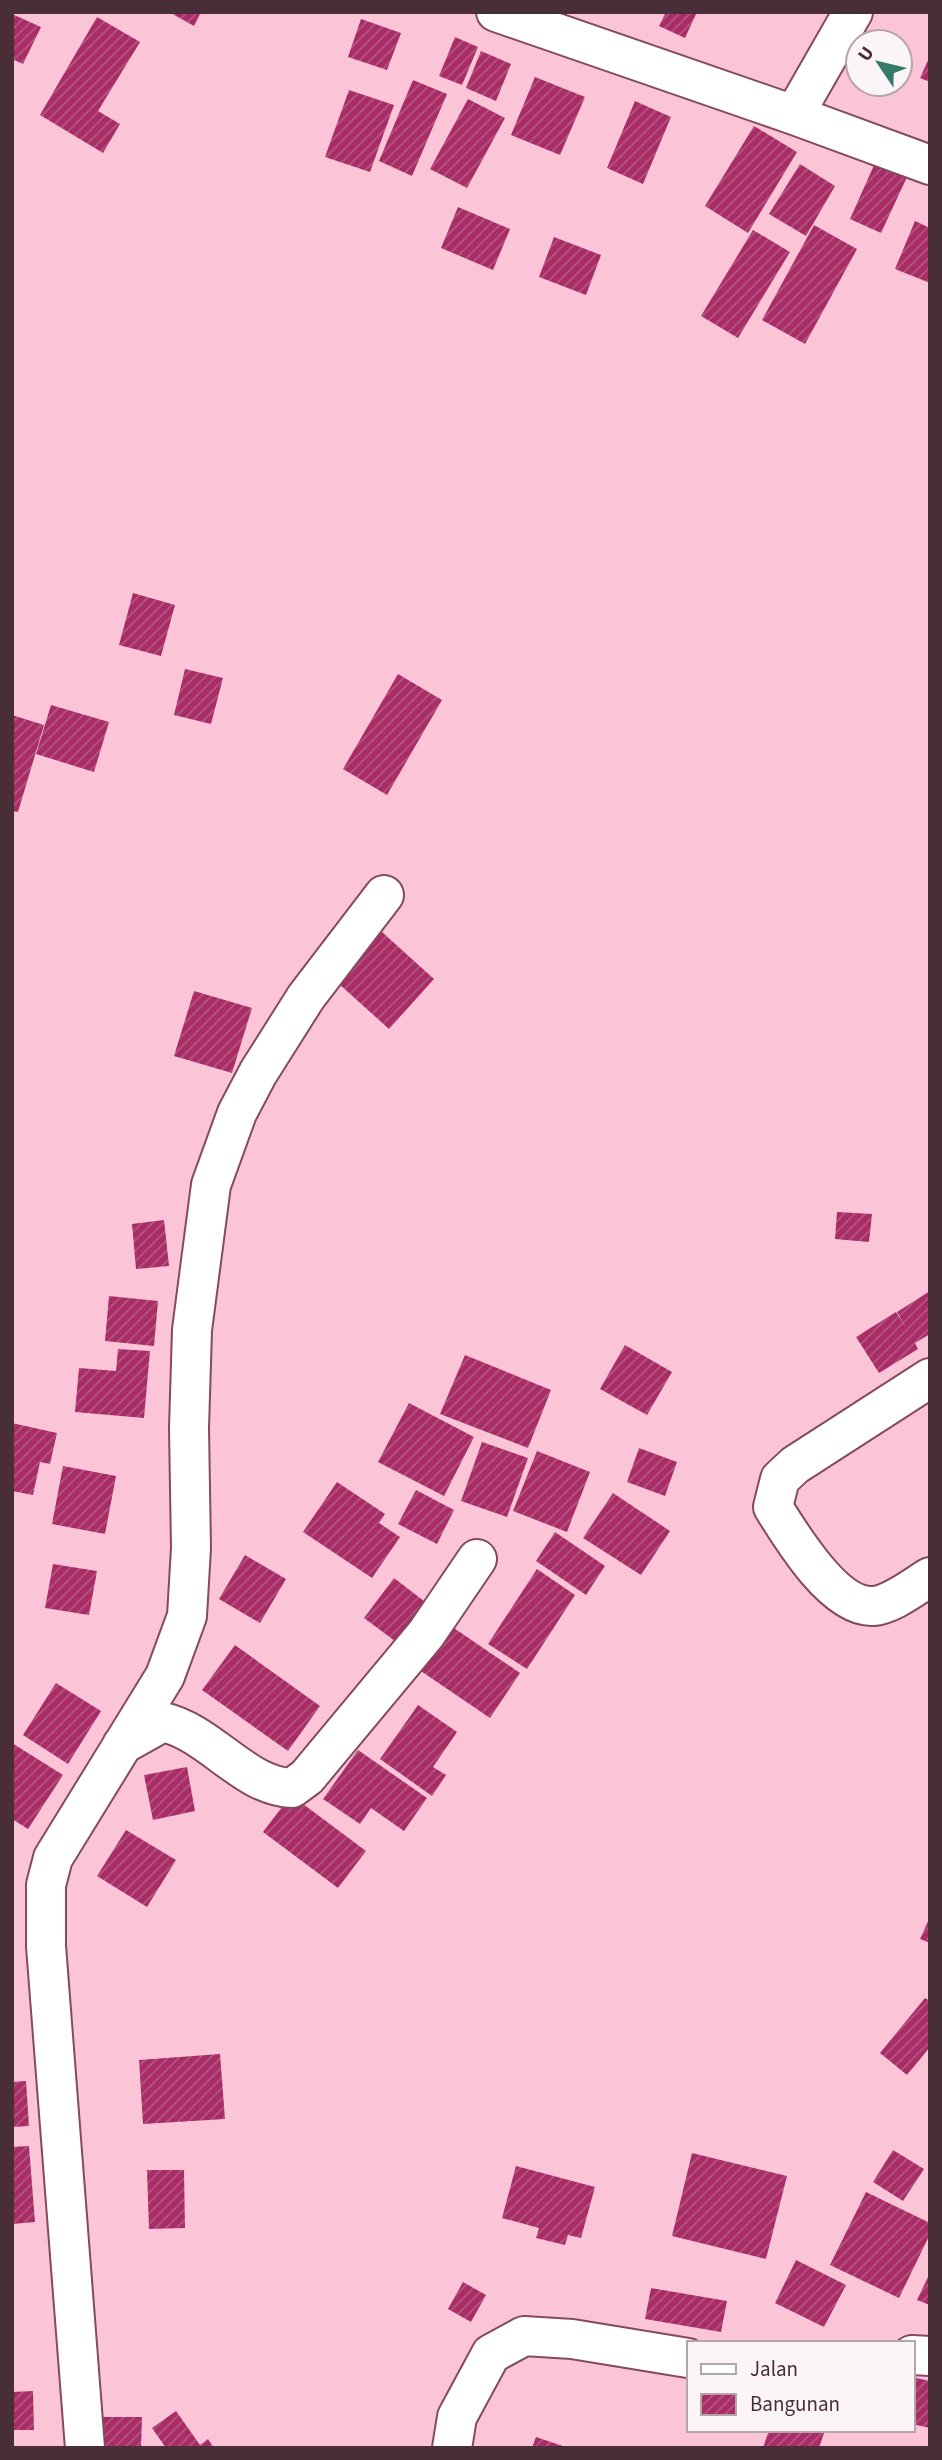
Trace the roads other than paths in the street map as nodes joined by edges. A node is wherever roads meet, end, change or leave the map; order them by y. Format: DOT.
graph roads {
  1 [pos="496,12"];
  2 [pos="853,12"];
  3 [pos="794,115"];
  4 [pos="930,165"];
  5 [pos="384,895"];
  6 [pos="930,1378"];
  7 [pos="477,1559"];
  8 [pos="930,1577"];
  9 [pos="122,1745"];
  10 [pos="687,2358"];
  11 [pos="85,2448"];
  12 [pos="452,2448"];
  1 -- 3 [label="street"];
  2 -- 3 [label="street"];
  3 -- 4 [label="street"];
  5 -- 9 [label="street"];
  6 -- 8 [label="street"];
  7 -- 9 [label="street"];
  9 -- 11 [label="street"];
  10 -- 12 [label="street"];
}
